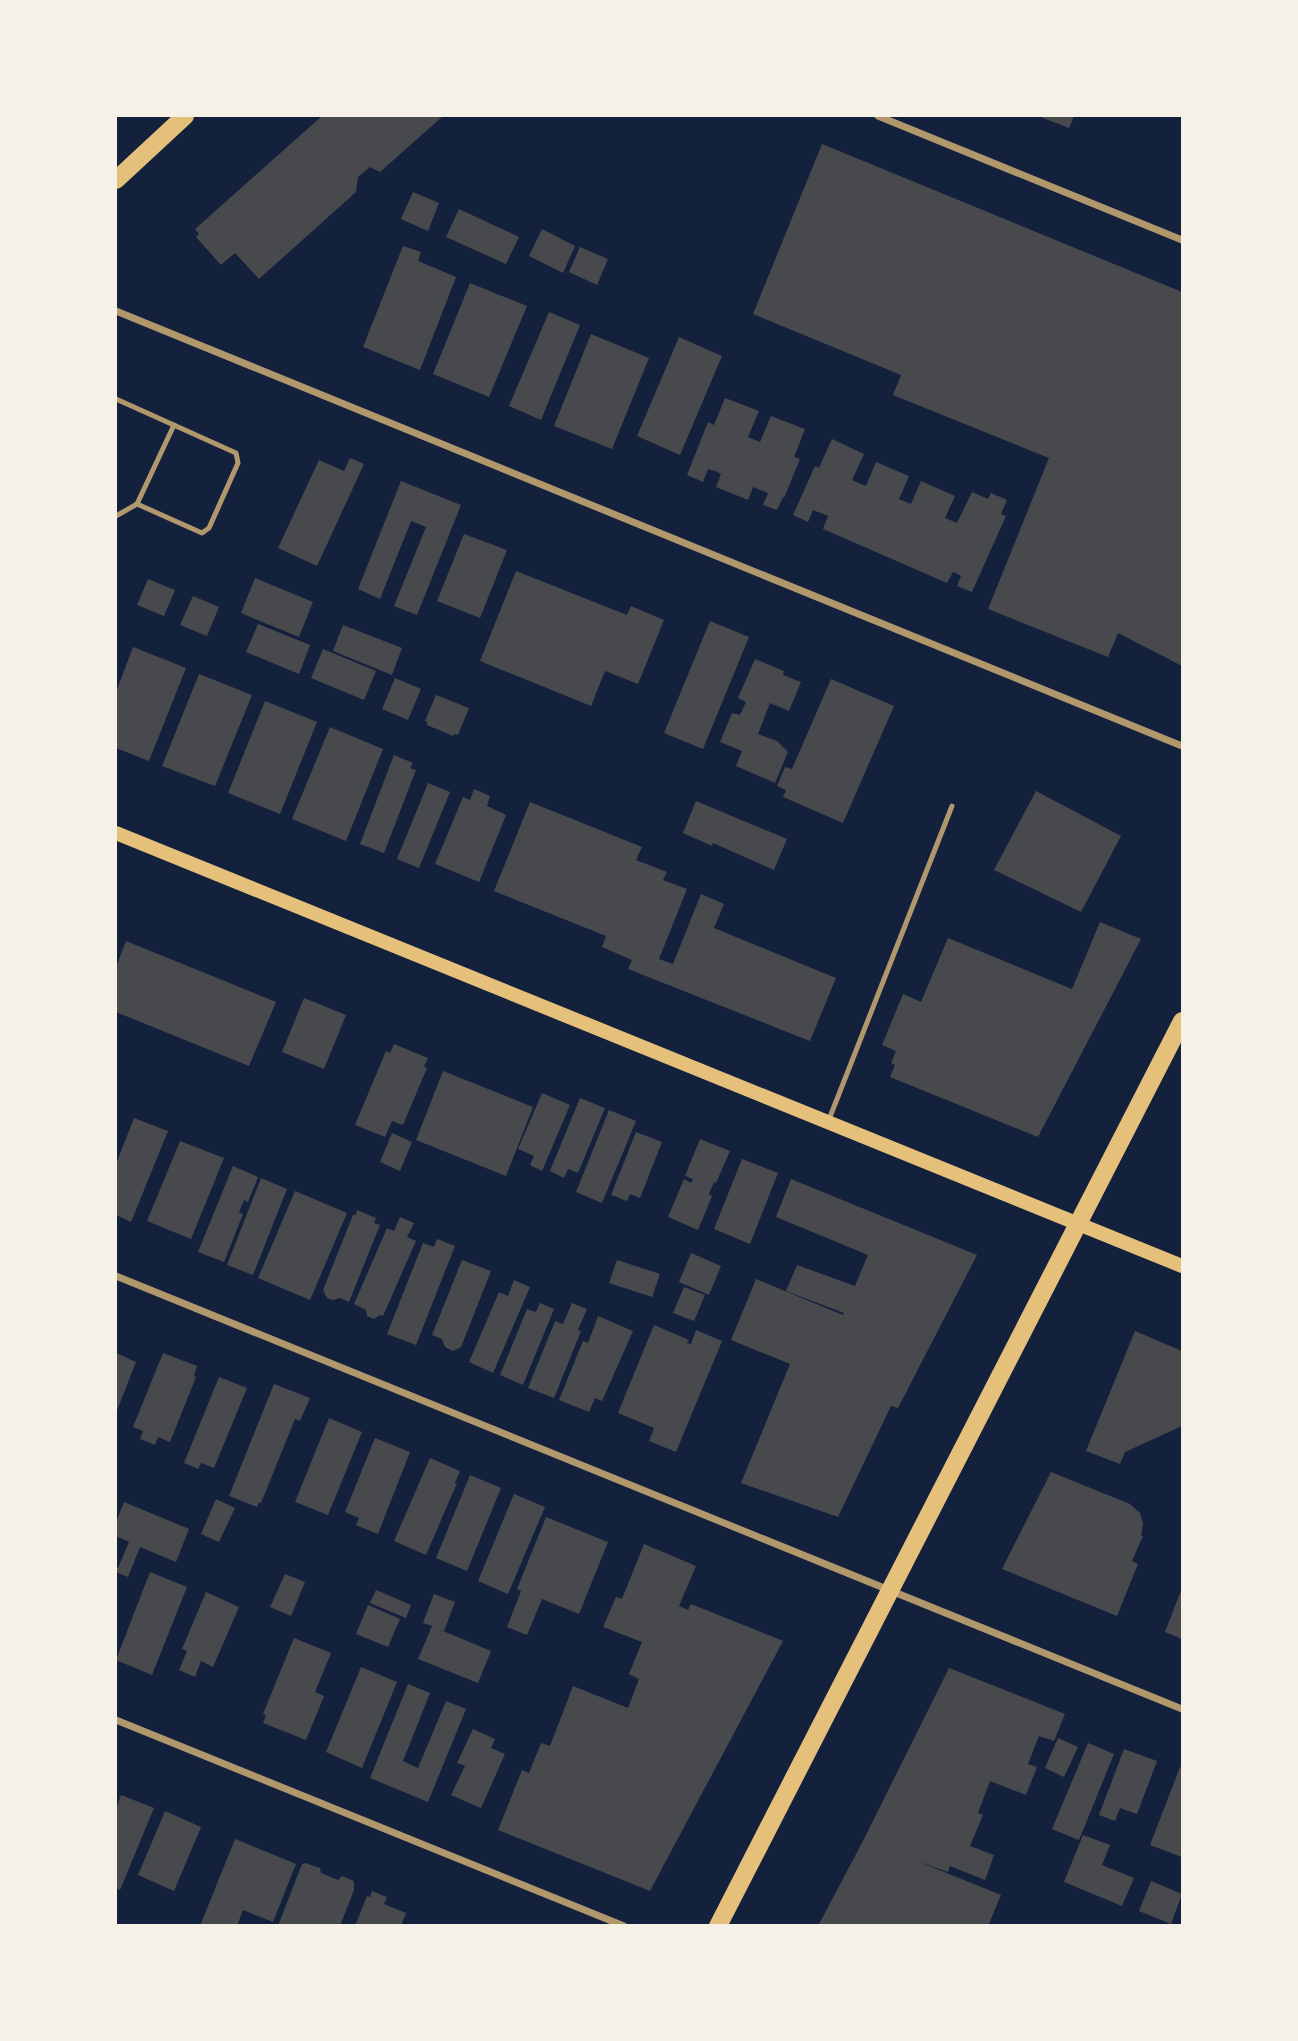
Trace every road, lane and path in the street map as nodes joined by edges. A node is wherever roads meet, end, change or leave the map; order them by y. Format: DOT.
graph roads {
  1 [pos="185,116"];
  2 [pos="878,116"];
  3 [pos="116,180"];
  4 [pos="1182,240"];
  5 [pos="116,311"];
  6 [pos="116,399"];
  7 [pos="174,425"];
  8 [pos="136,504"];
  9 [pos="116,516"];
  10 [pos="1182,746"];
  11 [pos="952,806"];
  12 [pos="116,833"];
  13 [pos="1182,1021"];
  14 [pos="828,1122"];
  15 [pos="1079,1224"];
  16 [pos="1182,1266"];
  17 [pos="116,1276"];
  18 [pos="890,1590"];
  19 [pos="1182,1709"];
  20 [pos="116,1720"];
  21 [pos="624,1926"];
  22 [pos="718,1926"];
  1 -- 3 [label="main road"];
  2 -- 4 [label="street"];
  5 -- 10 [label="street"];
  6 -- 7 [label="lane"];
  7 -- 8 [label="lane"];
  7 -- 8 [label="lane"];
  8 -- 9 [label="lane"];
  11 -- 14 [label="lane"];
  12 -- 14 [label="main road"];
  13 -- 15 [label="main road"];
  14 -- 15 [label="main road"];
  15 -- 16 [label="main road"];
  15 -- 18 [label="main road"];
  17 -- 18 [label="street"];
  18 -- 19 [label="street"];
  18 -- 22 [label="main road"];
  20 -- 21 [label="street"];
}
